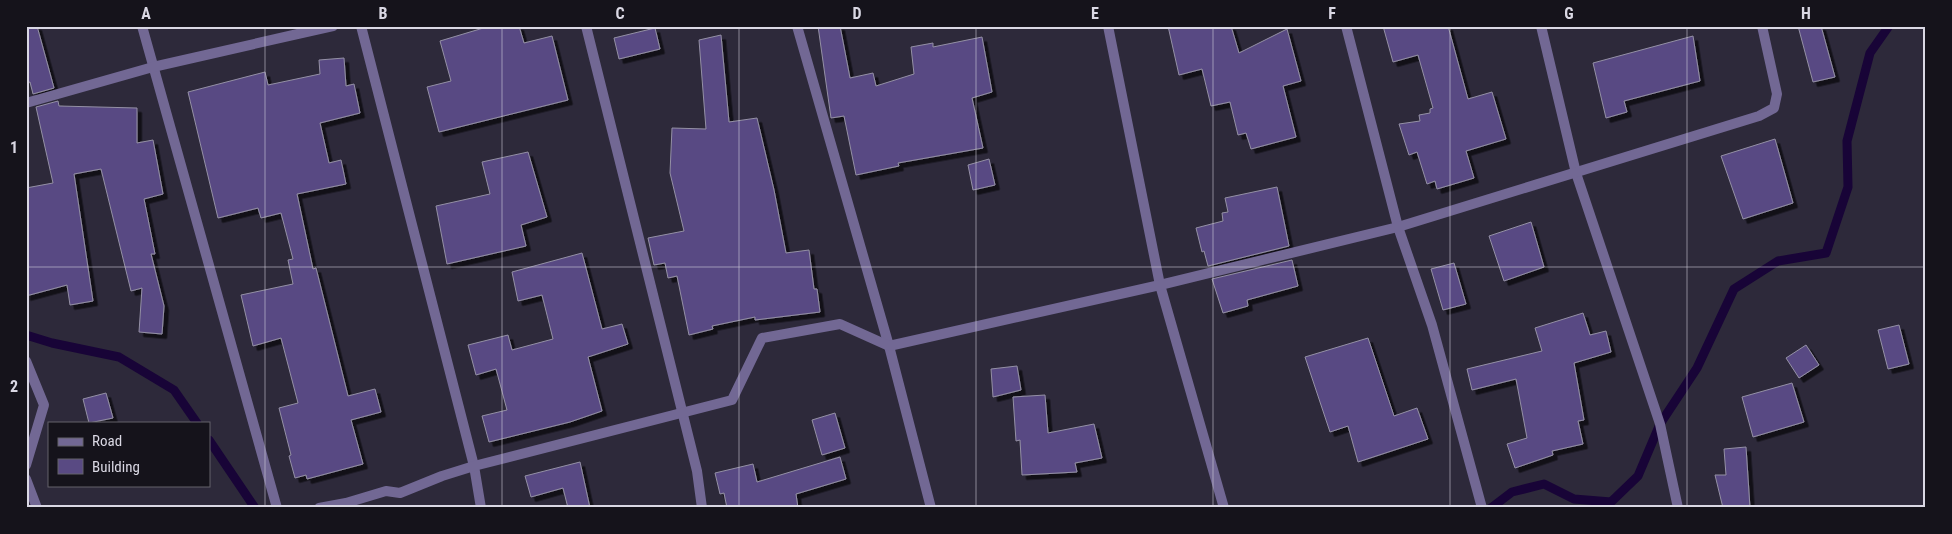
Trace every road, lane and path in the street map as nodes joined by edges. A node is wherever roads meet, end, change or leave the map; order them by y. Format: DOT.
graph roads {
  1 [pos="142,26"];
  2 [pos="333,26"];
  3 [pos="361,26"];
  4 [pos="586,26"];
  5 [pos="797,26"];
  6 [pos="1108,26"];
  7 [pos="1346,26"];
  8 [pos="1541,26"];
  9 [pos="1762,26"];
  10 [pos="153,67"];
  11 [pos="26,103"];
  12 [pos="1576,173"];
  13 [pos="1398,227"];
  14 [pos="1160,285"];
  15 [pos="889,346"];
  16 [pos="26,361"];
  17 [pos="681,414"];
  18 [pos="26,465"];
  19 [pos="474,466"];
  20 [pos="26,479"];
  21 [pos="37,508"];
  22 [pos="277,508"];
  23 [pos="319,508"];
  24 [pos="482,508"];
  25 [pos="702,508"];
  26 [pos="931,508"];
  27 [pos="1224,508"];
  28 [pos="1482,508"];
  29 [pos="1678,508"];
  1 -- 10 [label="street"];
  2 -- 10 [label="street"];
  3 -- 19 [label="street"];
  4 -- 17 [label="street"];
  5 -- 15 [label="street"];
  6 -- 14 [label="street"];
  7 -- 13 [label="street"];
  8 -- 12 [label="street"];
  9 -- 12 [label="street"];
  10 -- 11 [label="street"];
  10 -- 22 [label="street"];
  12 -- 13 [label="street"];
  12 -- 29 [label="street"];
  13 -- 14 [label="street"];
  13 -- 28 [label="street"];
  14 -- 15 [label="street"];
  14 -- 27 [label="street"];
  15 -- 17 [label="street"];
  15 -- 26 [label="street"];
  16 -- 18 [label="street"];
  17 -- 19 [label="street"];
  17 -- 25 [label="street"];
  19 -- 23 [label="street"];
  19 -- 24 [label="street"];
  20 -- 21 [label="street"];
}
